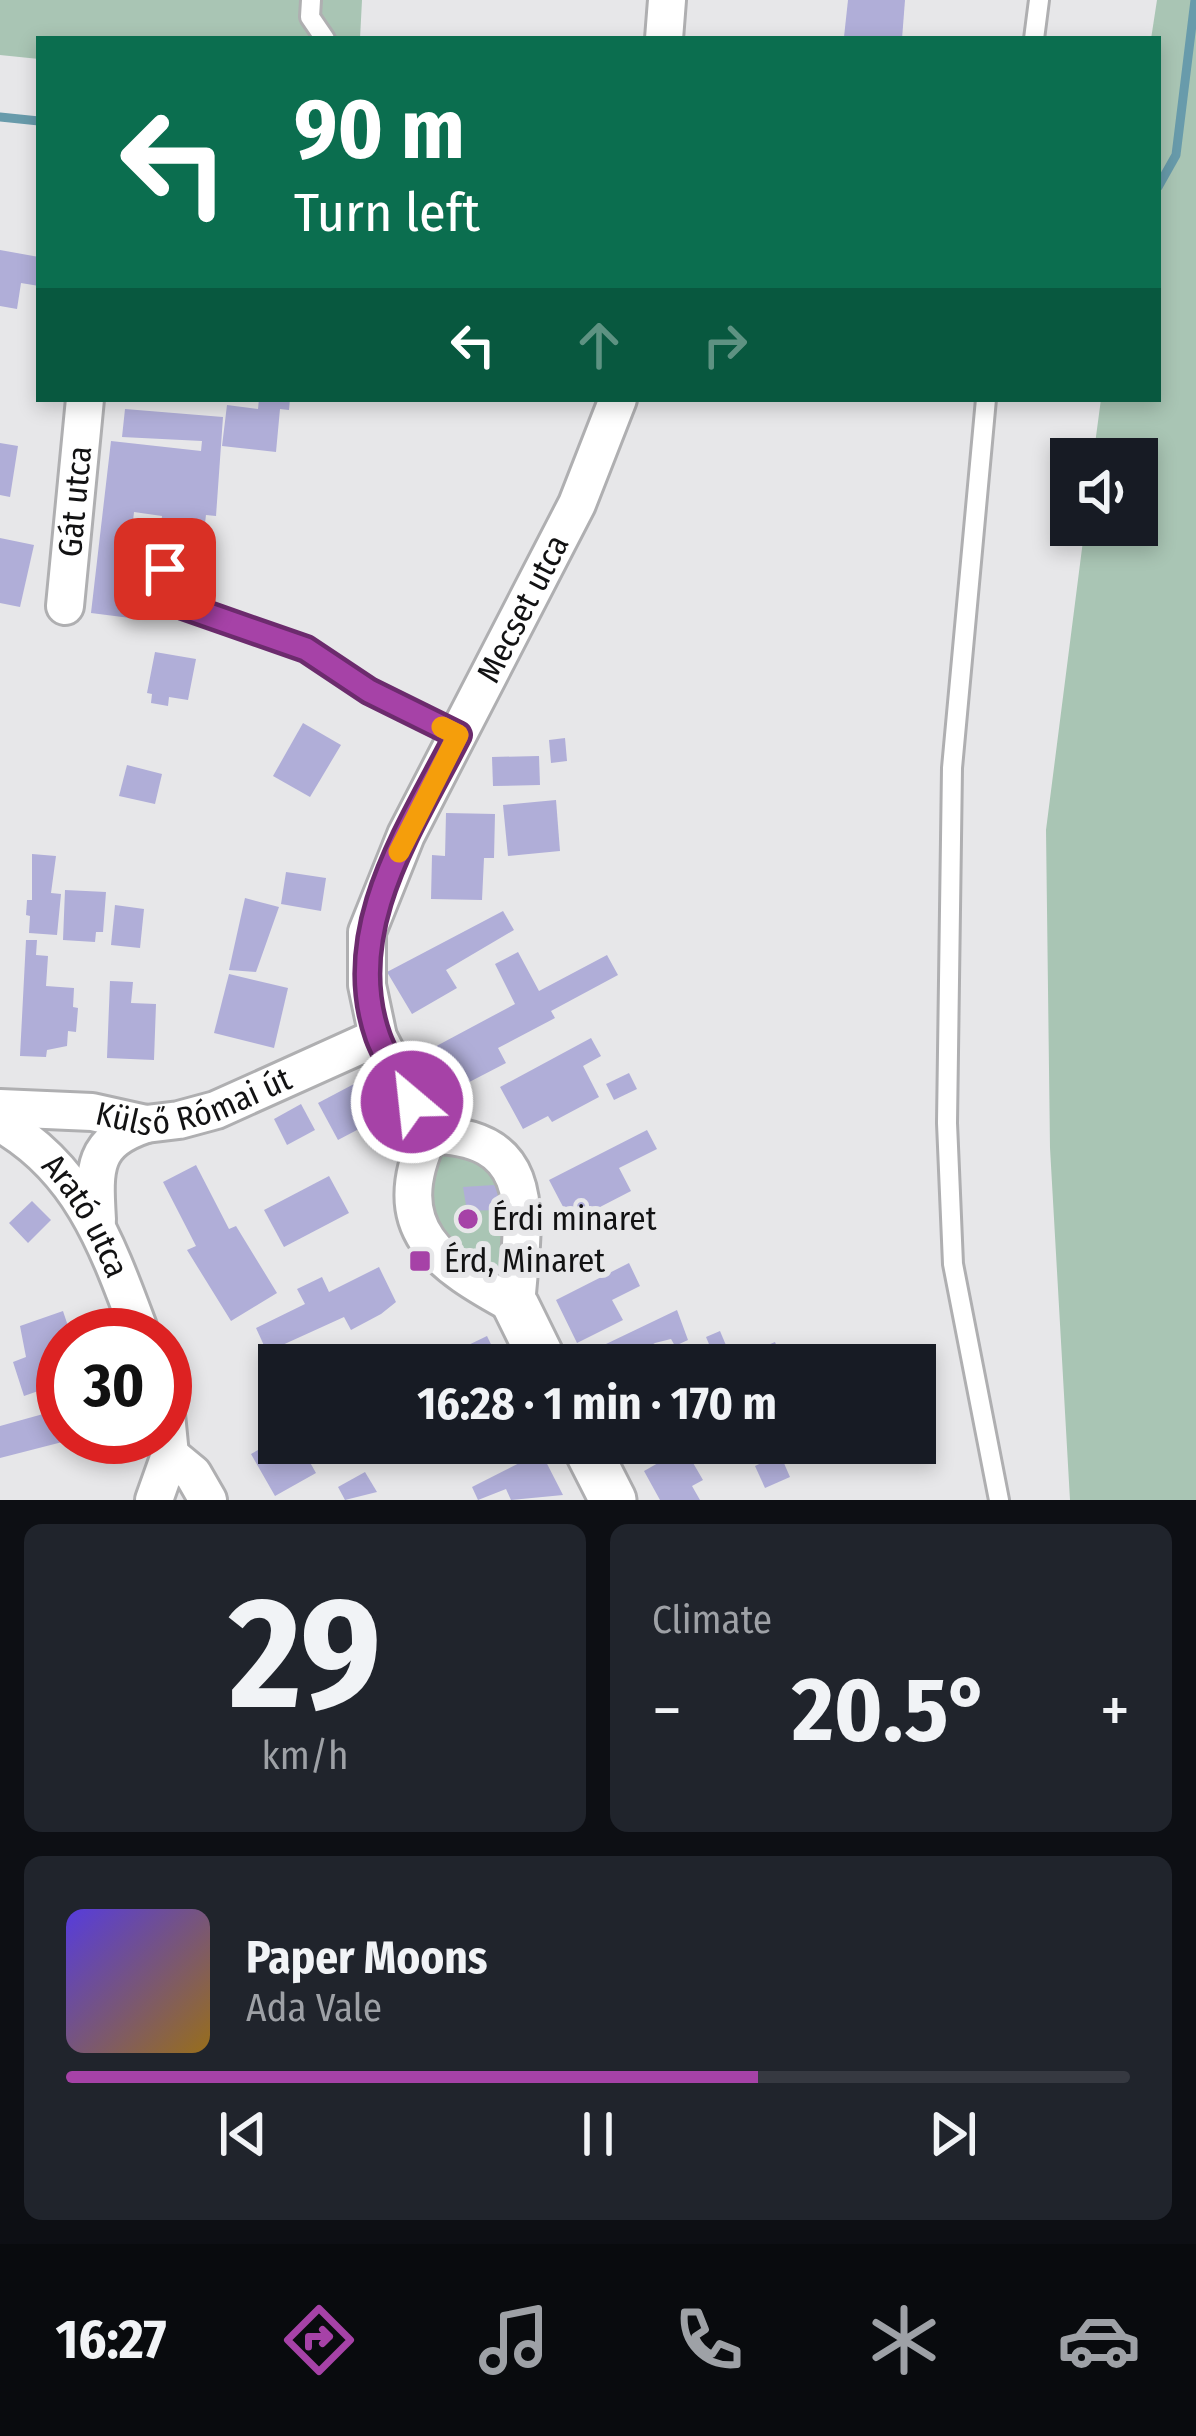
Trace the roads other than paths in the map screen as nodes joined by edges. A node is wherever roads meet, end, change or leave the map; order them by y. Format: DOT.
graph roads {
  1 [pos="311,0"];
  2 [pos="667,0"];
  3 [pos="1039,0"];
  4 [pos="323,36"];
  5 [pos="664,36"];
  6 [pos="1034,36"];
  7 [pos="85,402"];
  8 [pos="617,402"];
  9 [pos="986,402"];
  10 [pos="165,569"];
  11 [pos="65,605"];
  12 [pos="458,735"];
  13 [pos="378,1037"];
  14 [pos="0,1108"];
  15 [pos="0,1123"];
  16 [pos="146,1124"];
  17 [pos="429,1135"];
  18 [pos="97,1220"];
  19 [pos="516,1306"];
  20 [pos="131,1308"];
  21 [pos="535,1344"];
  22 [pos="167,1464"];
  23 [pos="181,1464"];
  24 [pos="595,1464"];
  25 [pos="154,1500"];
  26 [pos="208,1500"];
  27 [pos="613,1500"];
  28 [pos="999,1500"];
  1 -- 4 [label="lane"];
  2 -- 5 [label="street"];
  3 -- 6 [label="lane"];
  7 -- 11 [label="street, Gát utca"];
  8 -- 12 [label="street, Mecset utca"];
  9 -- 28 [label="lane"];
  10 -- 12 [label="lane"];
  12 -- 13 [label="street, Mecset utca"];
  13 -- 16 [label="street, Külső Római út"];
  13 -- 17 [label="street, Mecset utca"];
  14 -- 16 [label="street, Külső Római út"];
  15 -- 18 [label="street, Arató utca"];
  16 -- 18 [label="street"];
  17 -- 19 [label="street"];
  17 -- 19 [label="street"];
  18 -- 20 [label="street, Arató utca"];
  19 -- 21 [label="street"];
  22 -- 25 [label="street"];
  23 -- 26 [label="street"];
  24 -- 27 [label="street"];
}
